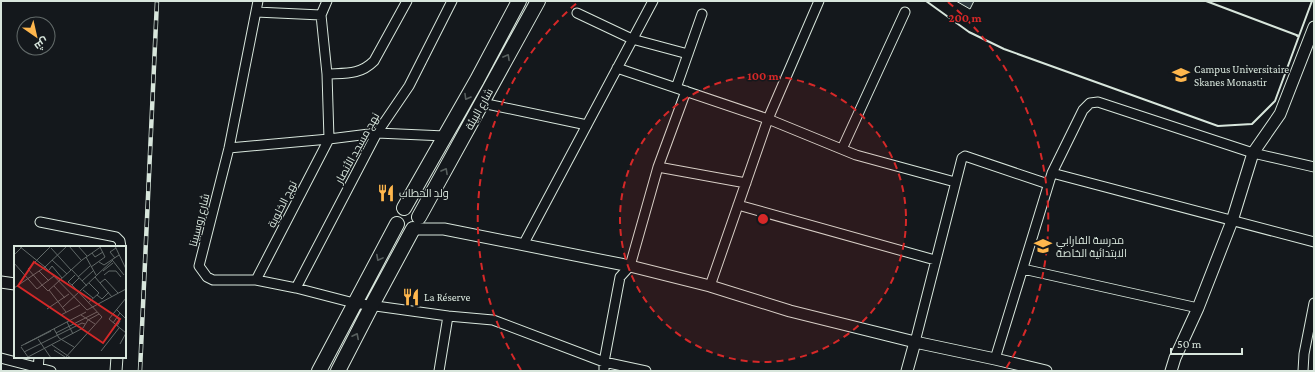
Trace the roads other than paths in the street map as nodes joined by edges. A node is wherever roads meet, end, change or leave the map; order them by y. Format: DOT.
graph roads {
  1 [pos="258,1"];
  2 [pos="327,1"];
  3 [pos="407,1"];
  4 [pos="452,1"];
  5 [pos="520,1"];
  6 [pos="538,1"];
  7 [pos="653,1"];
  8 [pos="819,1"];
  9 [pos="256,12"];
  10 [pos="905,12"];
  11 [pos="577,13"];
  12 [pos="702,14"];
  13 [pos="321,15"];
  14 [pos="1314,27"];
  15 [pos="632,39"];
  16 [pos="688,54"];
  17 [pos="617,68"];
  18 [pos="327,74"];
  19 [pos="676,88"];
  20 [pos="686,91"];
  21 [pos="482,103"];
  22 [pos="768,119"];
  23 [pos="587,125"];
  24 [pos="377,133"];
  25 [pos="445,136"];
  26 [pos="330,139"];
  27 [pos="229,148"];
  28 [pos="842,149"];
  29 [pos="1253,153"];
  30 [pos="658,167"];
  31 [pos="1314,167"];
  32 [pos="1052,173"];
  33 [pos="955,182"];
  34 [pos="746,183"];
  35 [pos="1048,184"];
  36 [pos="738,205"];
  37 [pos="404,208"];
  38 [pos="1232,221"];
  39 [pos="40,222"];
  40 [pos="416,223"];
  41 [pos="397,224"];
  42 [pos="1314,242"];
  43 [pos="523,245"];
  44 [pos="121,246"];
  45 [pos="935,260"];
  46 [pos="630,266"];
  47 [pos="1023,269"];
  48 [pos="256,280"];
  49 [pos="1,282"];
  50 [pos="14,284"];
  51 [pos="710,286"];
  52 [pos="296,288"];
  53 [pos="354,303"];
  54 [pos="1314,303"];
  55 [pos="372,304"];
  56 [pos="1198,308"];
  57 [pos="448,316"];
  58 [pos="915,342"];
  59 [pos="1,358"];
  60 [pos="39,358"];
  61 [pos="117,358"];
  62 [pos="995,359"];
  63 [pos="604,367"];
  64 [pos="38,369"];
  65 [pos="51,371"];
  66 [pos="116,371"];
  67 [pos="319,371"];
  68 [pos="338,371"];
  69 [pos="439,371"];
  70 [pos="646,371"];
  71 [pos="907,371"];
  72 [pos="1046,371"];
  73 [pos="1172,371"];
  74 [pos="1303,371"];
  1 -- 9 [label="street, شارع روسبينا"];
  2 -- 13 [label="street"];
  3 -- 18 [label="street"];
  4 -- 24 [label="street, نهج مسجد الأنصار"];
  5 -- 25 [label="main road, شارع البيئة, one-way"];
  21 -- 6 [label="main road, شارع البيئة, one-way"];
  7 -- 15 [label="street"];
  8 -- 22 [label="street"];
  9 -- 13 [label="street"];
  9 -- 27 [label="street, شارع روسبينا"];
  10 -- 28 [label="street"];
  11 -- 15 [label="street"];
  12 -- 16 [label="street"];
  13 -- 18 [label="street"];
  14 -- 29 [label="street"];
  15 -- 16 [label="street"];
  15 -- 17 [label="street"];
  16 -- 19 [label="street"];
  17 -- 19 [label="street"];
  17 -- 23 [label="street"];
  18 -- 26 [label="street"];
  19 -- 20 [label="street"];
  20 -- 22 [label="street"];
  20 -- 30 [label="street"];
  21 -- 23 [label="street"];
  40 -- 21 [label="main road, شارع البيئة, one-way"];
  22 -- 28 [label="street"];
  22 -- 34 [label="street"];
  23 -- 43 [label="street"];
  24 -- 25 [label="street"];
  24 -- 26 [label="street"];
  24 -- 52 [label="street, نهج مسجد الأنصار"];
  25 -- 37 [label="main road, شارع البيئة"];
  26 -- 27 [label="street"];
  26 -- 48 [label="street, نهج الخلوية"];
  27 -- 48 [label="street, شارع روسبينا"];
  28 -- 33 [label="street"];
  29 -- 31 [label="street"];
  29 -- 32 [label="street"];
  29 -- 38 [label="street"];
  30 -- 34 [label="street"];
  30 -- 46 [label="street"];
  32 -- 35 [label="street"];
  32 -- 38 [label="street"];
  33 -- 35 [label="street"];
  33 -- 45 [label="street"];
  34 -- 36 [label="street"];
  35 -- 47 [label="street"];
  36 -- 45 [label="street"];
  36 -- 51 [label="street"];
  37 -- 40 [label="main road"];
  37 -- 41 [label="main road, شارع البيئة"];
  38 -- 42 [label="street"];
  38 -- 56 [label="street"];
  39 -- 44 [label="street"];
  40 -- 41 [label="main road"];
  40 -- 43 [label="street"];
  40 -- 55 [label="main road, شارع البيئة"];
  41 -- 53 [label="main road, شارع البيئة, one-way"];
  43 -- 46 [label="street"];
  45 -- 58 [label="street"];
  46 -- 51 [label="street"];
  46 -- 63 [label="street"];
  47 -- 56 [label="street"];
  47 -- 62 [label="street"];
  48 -- 52 [label="street, شارع روسبينا"];
  49 -- 50 [label="street"];
  51 -- 58 [label="street"];
  52 -- 53 [label="street, شارع روسبينا"];
  53 -- 55 [label="street, شارع روسبينا"];
  53 -- 67 [label="main road, شارع البيئة"];
  54 -- 74 [label="street"];
  55 -- 57 [label="street, شارع روسبينا"];
  68 -- 55 [label="main road, شارع البيئة, one-way"];
  56 -- 73 [label="street"];
  57 -- 63 [label="street, شارع روسبينا"];
  57 -- 69 [label="street"];
  58 -- 62 [label="street"];
  58 -- 71 [label="street"];
  59 -- 64 [label="street"];
  60 -- 64 [label="street"];
  61 -- 66 [label="street"];
  62 -- 72 [label="street"];
  63 -- 70 [label="street, شارع روسبينا"];
  64 -- 65 [label="street"];
}
